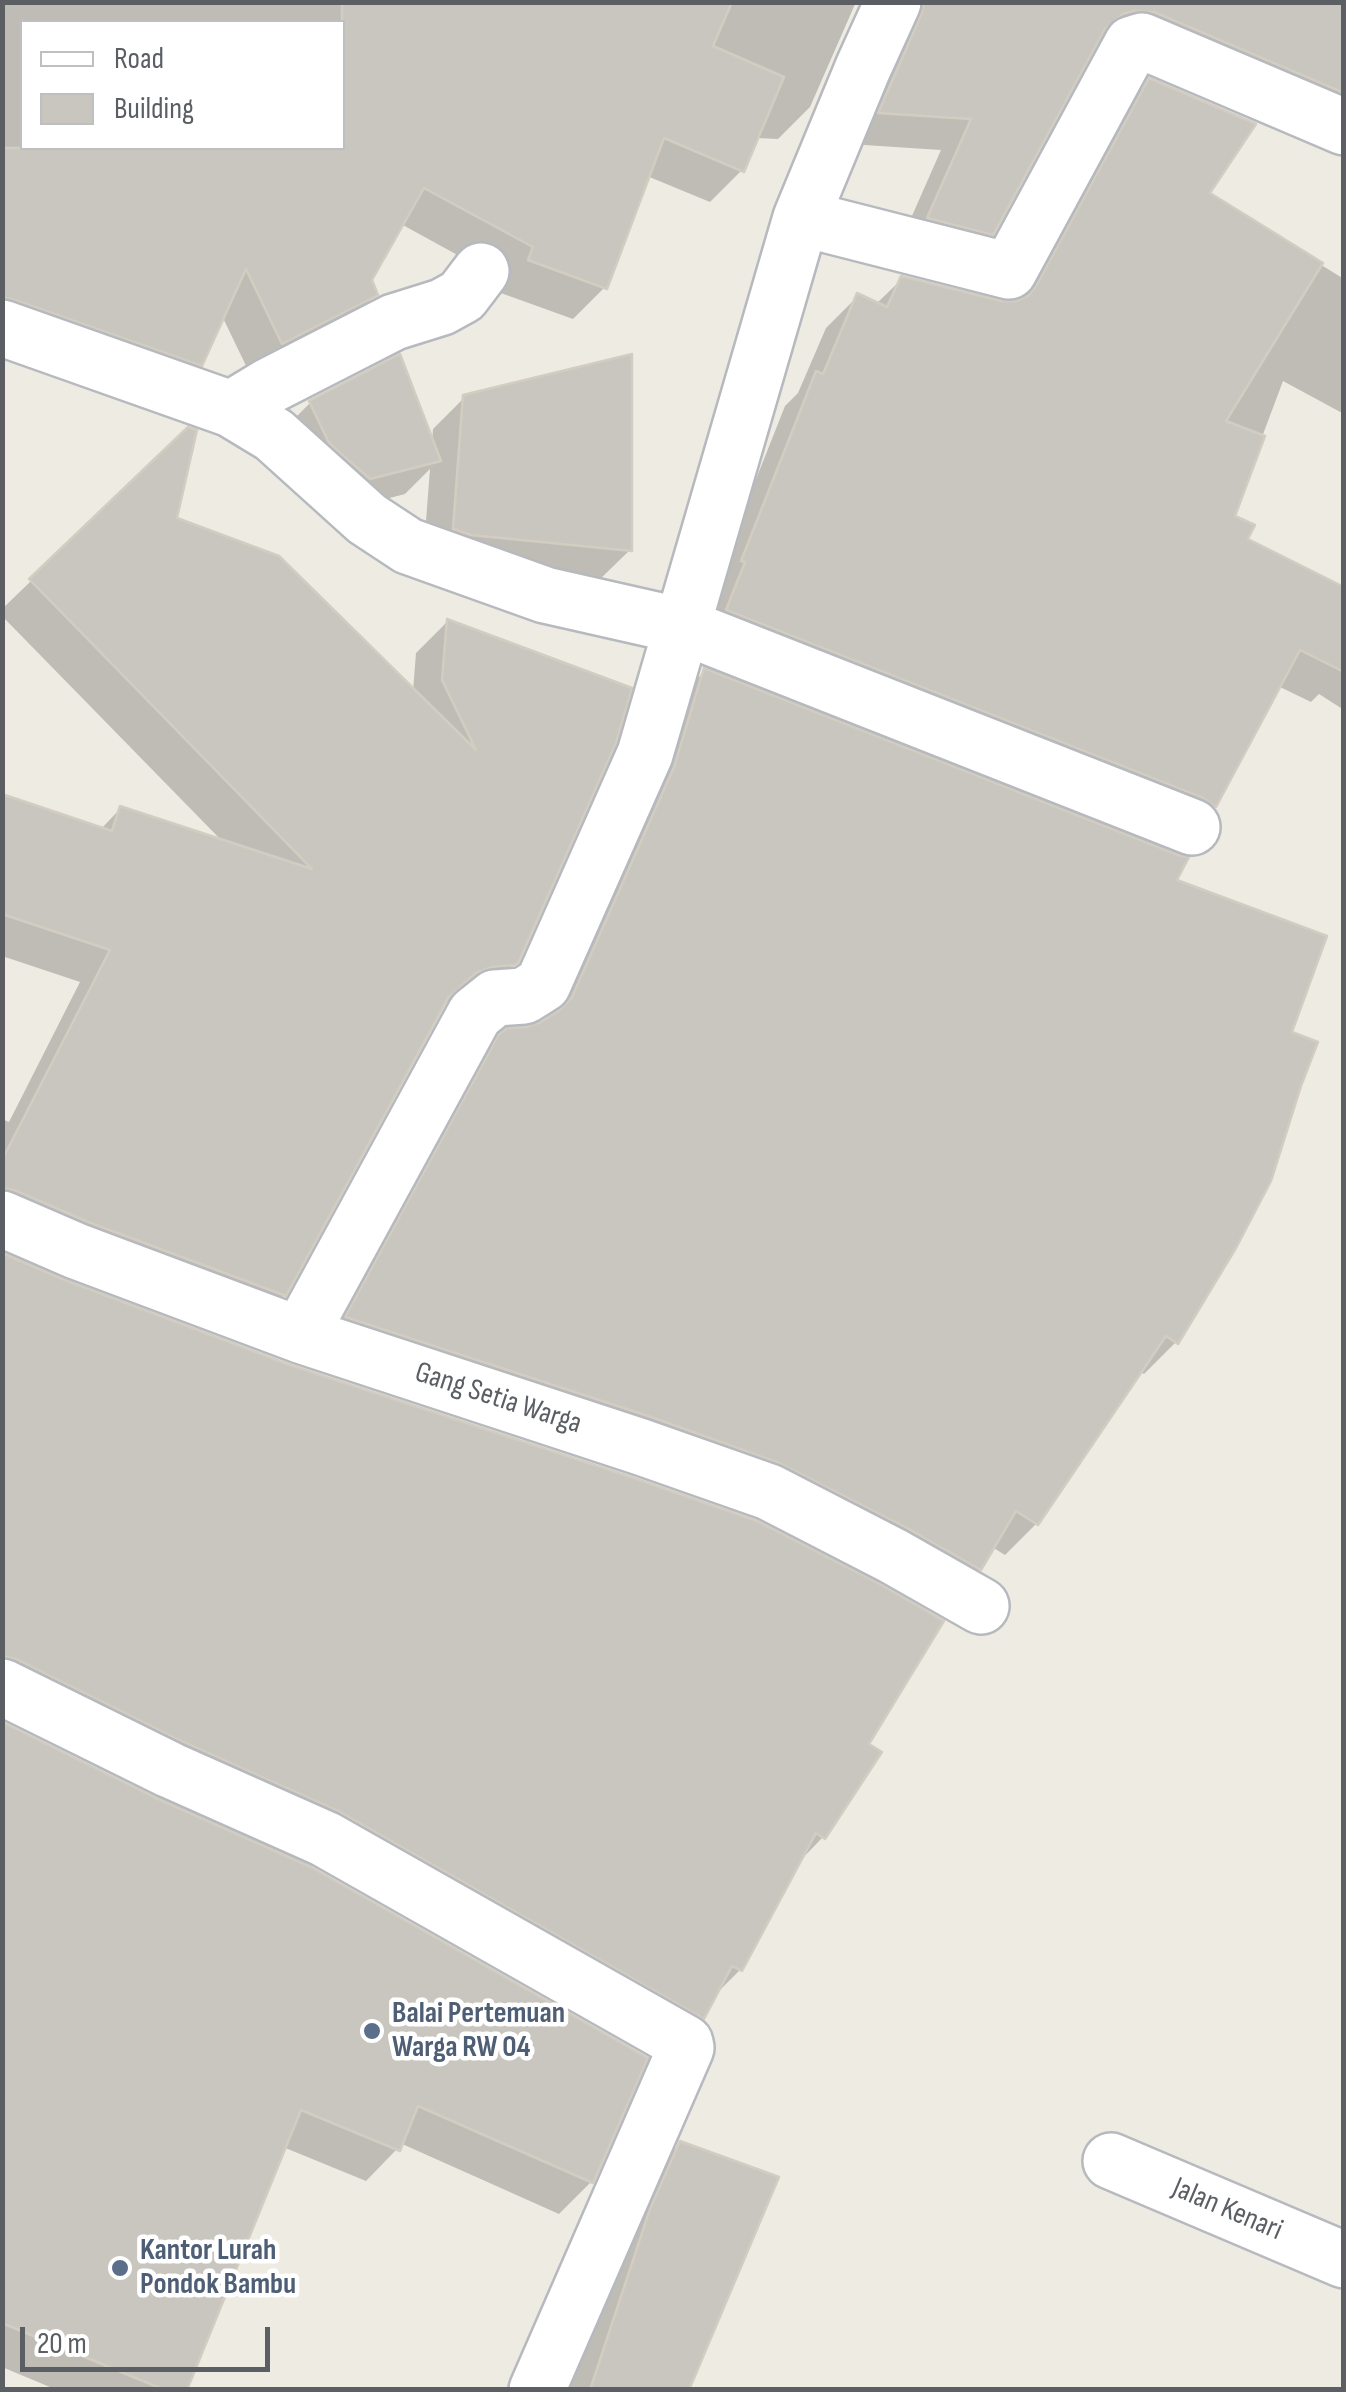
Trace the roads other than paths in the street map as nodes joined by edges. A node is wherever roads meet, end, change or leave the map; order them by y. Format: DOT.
graph roads {
  1 [pos="893,2"];
  2 [pos="1344,127"];
  3 [pos="800,218"];
  4 [pos="482,271"];
  5 [pos="2,328"];
  6 [pos="231,409"];
  7 [pos="682,626"];
  8 [pos="1192,827"];
  9 [pos="2,1219"];
  10 [pos="300,1334"];
  11 [pos="981,1606"];
  12 [pos="2,1687"];
  13 [pos="1111,2161"];
  14 [pos="1344,2260"];
  15 [pos="536,2390"];
  1 -- 3 [label="street"];
  2 -- 3 [label="street"];
  3 -- 7 [label="street"];
  4 -- 6 [label="street"];
  5 -- 6 [label="street"];
  6 -- 7 [label="street"];
  7 -- 8 [label="street"];
  7 -- 10 [label="street"];
  9 -- 10 [label="street, Gang Setia Warga"];
  10 -- 11 [label="street, Gang Setia Warga"];
  12 -- 15 [label="street"];
  13 -- 14 [label="street, Jalan Kenari"];
}
